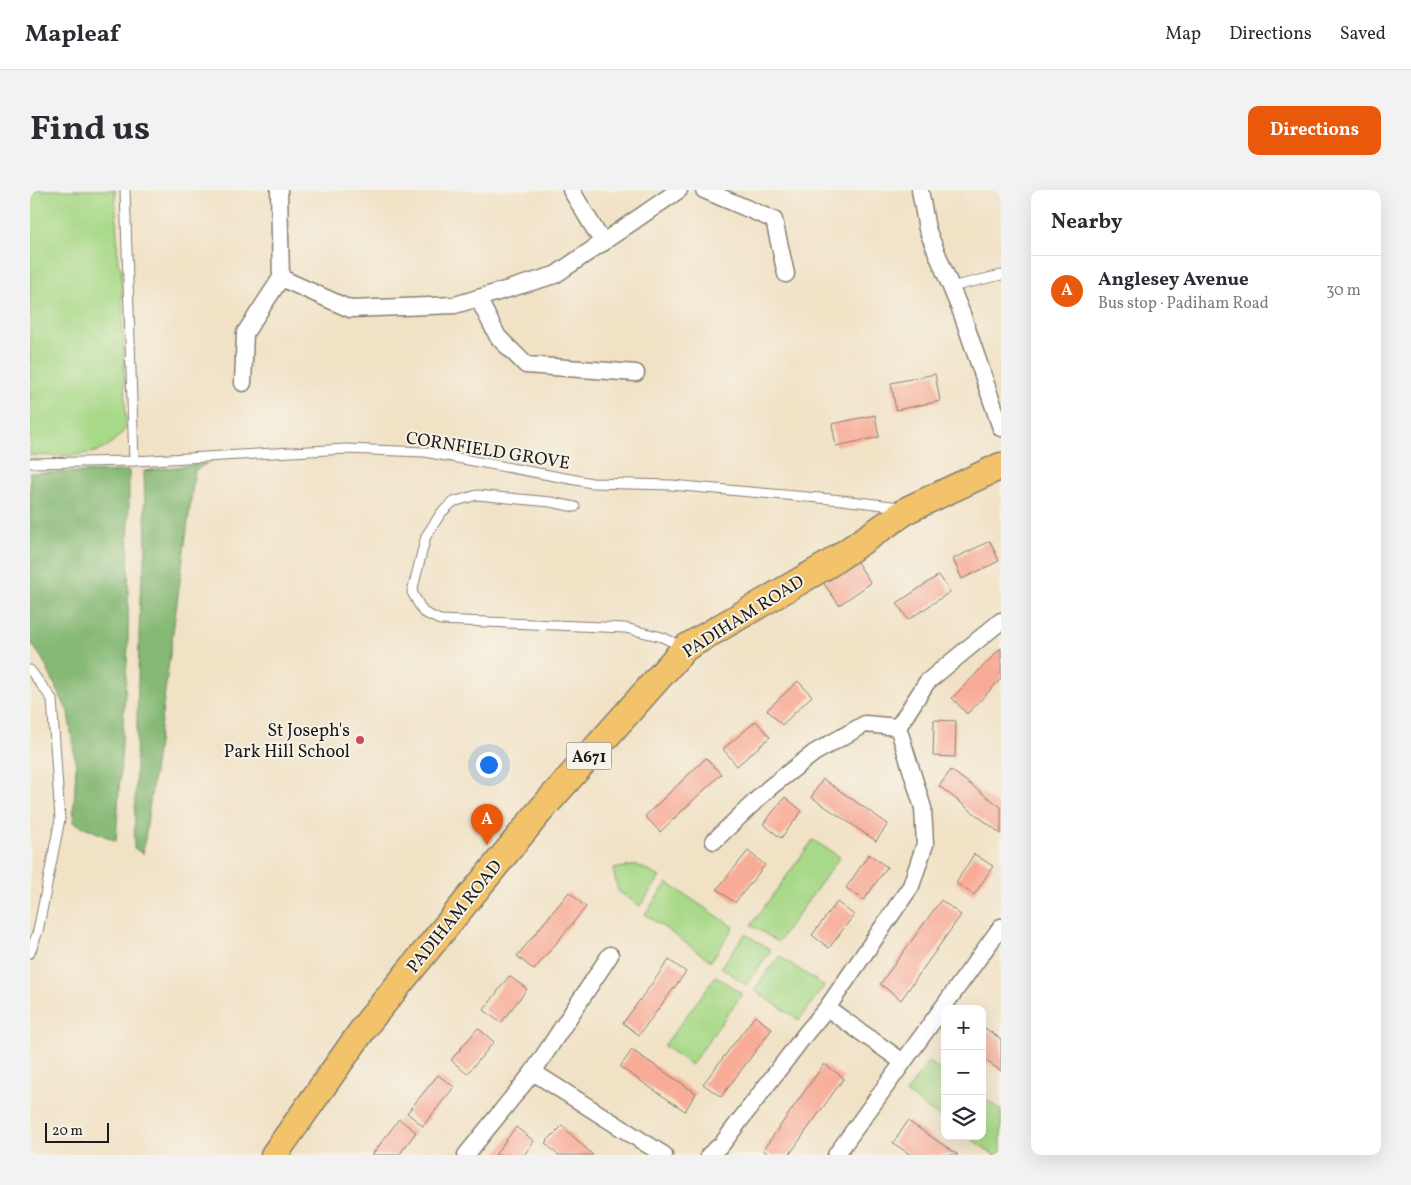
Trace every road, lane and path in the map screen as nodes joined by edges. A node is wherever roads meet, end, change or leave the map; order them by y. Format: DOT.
graph roads {
  1 [pos="125,190"];
  2 [pos="279,190"];
  3 [pos="571,190"];
  4 [pos="679,190"];
  5 [pos="704,190"];
  6 [pos="920,190"];
  7 [pos="603,243"];
  8 [pos="786,274"];
  9 [pos="1001,275"];
  10 [pos="281,278"];
  11 [pos="951,287"];
  12 [pos="478,298"];
  13 [pos="636,373"];
  14 [pos="243,384"];
  15 [pos="1001,428"];
  16 [pos="134,461"];
  17 [pos="30,463"];
  18 [pos="1001,466"];
  19 [pos="575,506"];
  20 [pos="909,509"];
  21 [pos="1001,621"];
  22 [pos="685,648"];
  23 [pos="30,670"];
  24 [pos="898,727"];
  25 [pos="714,841"];
  26 [pos="30,916"];
  27 [pos="40,921"];
  28 [pos="1001,927"];
  29 [pos="30,953"];
  30 [pos="610,955"];
  31 [pos="827,1008"];
  32 [pos="903,1062"];
  33 [pos="532,1072"];
  34 [pos="274,1155"];
  35 [pos="466,1155"];
  36 [pos="664,1155"];
  37 [pos="709,1155"];
  38 [pos="836,1155"];
  1 -- 16 [label="lane"];
  2 -- 10 [label="street"];
  3 -- 7 [label="street"];
  4 -- 7 [label="street"];
  5 -- 8 [label="street"];
  6 -- 11 [label="street"];
  7 -- 12 [label="street"];
  9 -- 11 [label="lane"];
  10 -- 12 [label="street"];
  10 -- 14 [label="street"];
  11 -- 15 [label="street"];
  12 -- 13 [label="street"];
  16 -- 17 [label="lane, CORNFIELD GROVE"];
  16 -- 20 [label="lane, CORNFIELD GROVE"];
  18 -- 20 [label="main road, PADIHAM ROAD / A671"];
  19 -- 22 [label="lane"];
  20 -- 22 [label="main road, PADIHAM ROAD / A671"];
  21 -- 24 [label="street"];
  22 -- 34 [label="main road, PADIHAM ROAD / A671"];
  23 -- 27 [label="lane"];
  24 -- 25 [label="street"];
  24 -- 31 [label="street"];
  26 -- 27 [label="lane"];
  27 -- 29 [label="lane"];
  28 -- 32 [label="street"];
  30 -- 33 [label="street"];
  31 -- 32 [label="street"];
  31 -- 37 [label="street"];
  32 -- 38 [label="street"];
  33 -- 35 [label="street"];
  33 -- 36 [label="street"];
}
